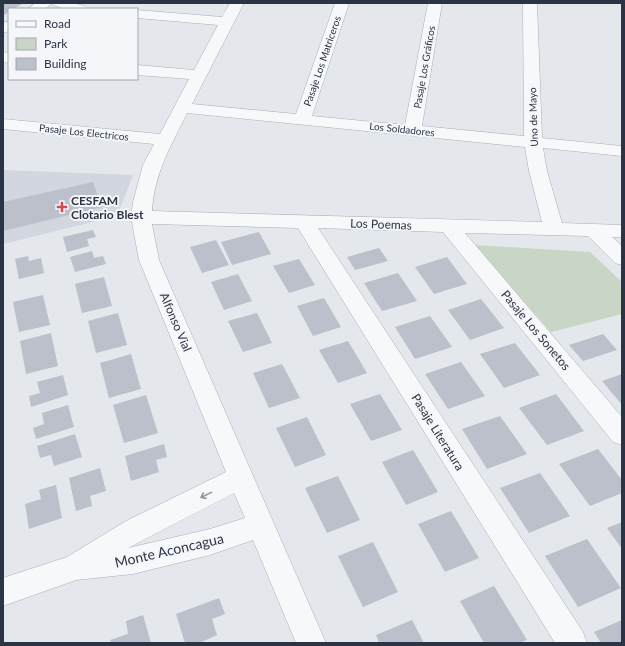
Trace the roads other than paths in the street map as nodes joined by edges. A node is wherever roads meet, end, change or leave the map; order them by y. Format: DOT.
graph roads {
  1 [pos="57,3"];
  2 [pos="342,3"];
  3 [pos="435,3"];
  4 [pos="530,3"];
  5 [pos="76,8"];
  6 [pos="232,12"];
  7 [pos="138,14"];
  8 [pos="138,70"];
  9 [pos="199,75"];
  10 [pos="182,108"];
  11 [pos="302,120"];
  12 [pos="3,124"];
  13 [pos="413,130"];
  14 [pos="165,140"];
  15 [pos="533,142"];
  16 [pos="622,151"];
  17 [pos="141,217"];
  18 [pos="304,222"];
  19 [pos="449,226"];
  20 [pos="554,229"];
  21 [pos="593,230"];
  22 [pos="622,231"];
  23 [pos="622,258"];
  24 [pos="622,435"];
  25 [pos="241,478"];
  26 [pos="260,525"];
  27 [pos="76,567"];
  28 [pos="3,592"];
  29 [pos="311,643"];
  30 [pos="572,643"];
  1 -- 5 [label="street"];
  2 -- 11 [label="street, Pasaje Los Matriceros"];
  3 -- 13 [label="street, Pasaje Los Gráficos"];
  4 -- 15 [label="street, Uno de Mayo"];
  6 -- 7 [label="street"];
  6 -- 9 [label="street, Alfonso Vial"];
  8 -- 9 [label="street"];
  9 -- 10 [label="street, Alfonso Vial"];
  10 -- 11 [label="street, Los Soldadores"];
  10 -- 14 [label="street, Alfonso Vial"];
  11 -- 13 [label="street, Los Soldadores"];
  12 -- 14 [label="street, Pasaje Los Electricos"];
  13 -- 15 [label="street, Los Soldadores"];
  14 -- 17 [label="street, Alfonso Vial"];
  15 -- 16 [label="street, Los Soldadores"];
  15 -- 20 [label="street, Uno de Mayo"];
  17 -- 18 [label="street, Los Poemas"];
  17 -- 25 [label="street, Alfonso Vial"];
  18 -- 19 [label="street, Los Poemas"];
  18 -- 30 [label="street, Pasaje Literatura"];
  19 -- 20 [label="street, Los Poemas"];
  19 -- 24 [label="street, Pasaje Los Sonetos"];
  20 -- 21 [label="street, Los Poemas"];
  21 -- 22 [label="street, Los Poemas"];
  21 -- 23 [label="street"];
  25 -- 26 [label="street, Alfonso Vial"];
  25 -- 27 [label="street, Monte Aconcagua, one-way"];
  26 -- 27 [label="street, Monte Aconcagua"];
  26 -- 29 [label="street, Alfonso Vial"];
  27 -- 28 [label="street, Monte Aconcagua"];
}
